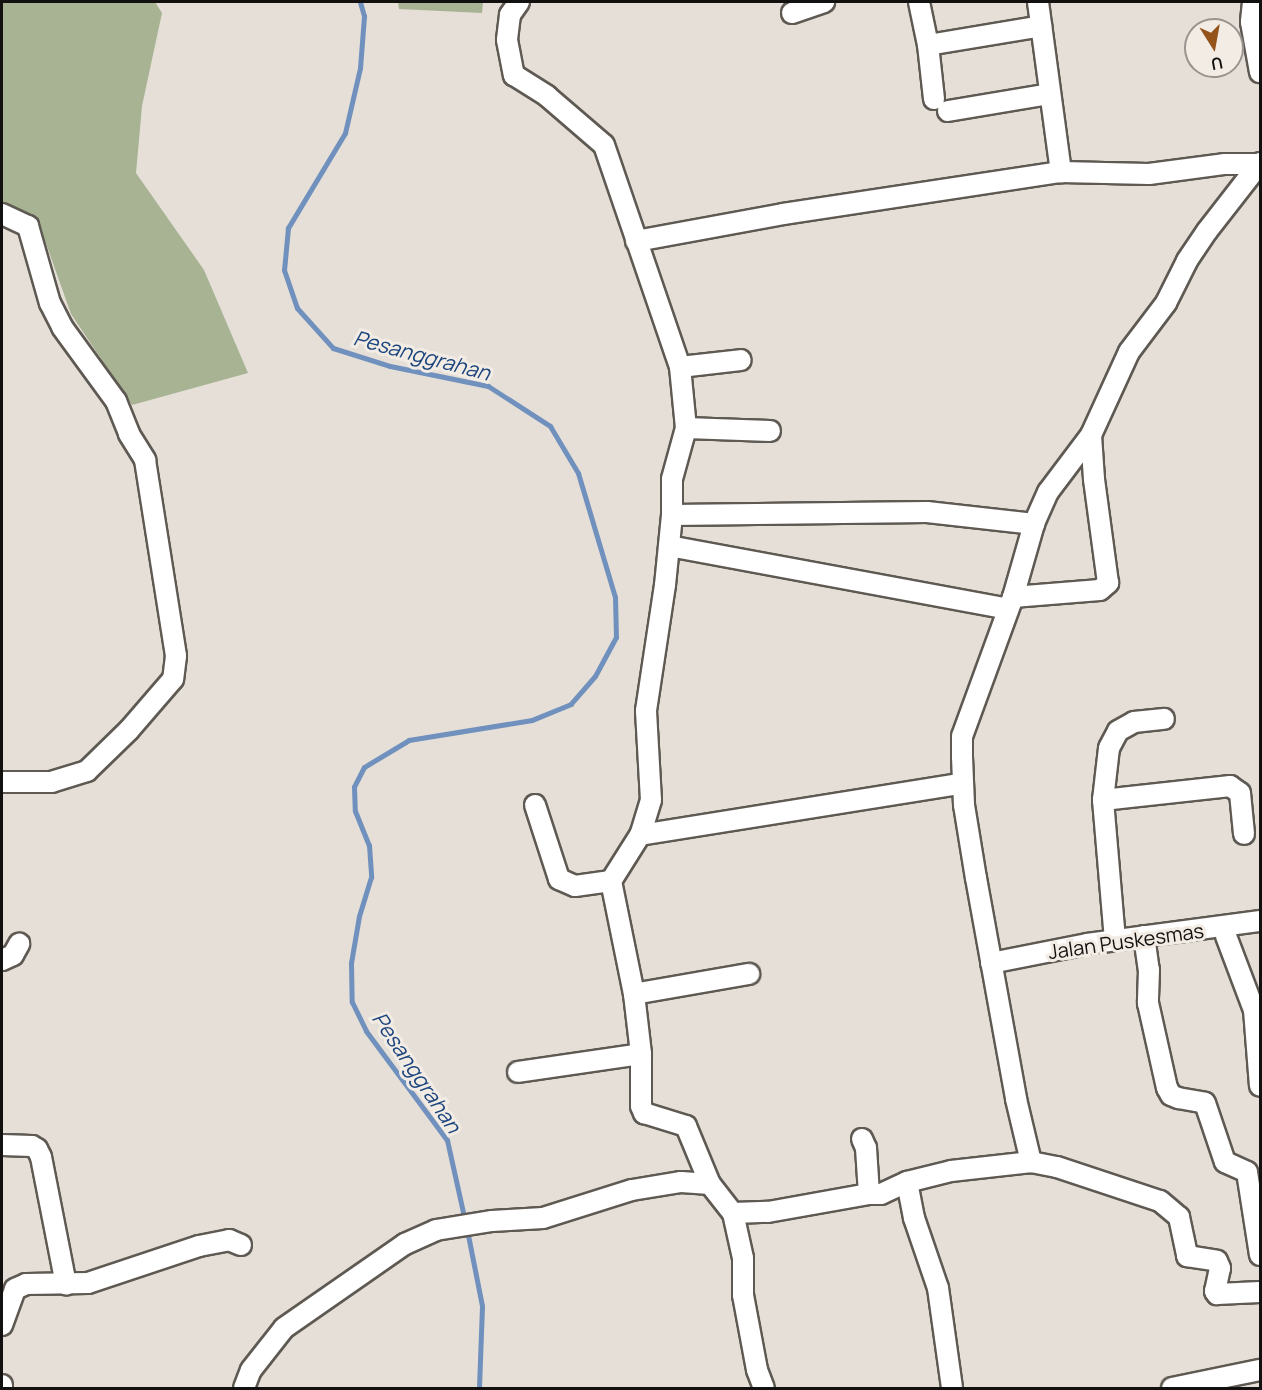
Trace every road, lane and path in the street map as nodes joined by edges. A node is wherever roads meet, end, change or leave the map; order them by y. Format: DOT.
graph roads {
  1 [pos="519,2"];
  2 [pos="824,2"];
  3 [pos="919,2"];
  4 [pos="1038,2"];
  5 [pos="1253,2"];
  6 [pos="792,13"];
  7 [pos="1041,26"];
  8 [pos="928,45"];
  9 [pos="1260,72"];
  10 [pos="1050,94"];
  11 [pos="1260,163"];
  12 [pos="1062,172"];
  13 [pos="2,214"];
  14 [pos="636,241"];
  15 [pos="741,360"];
  16 [pos="680,367"];
  17 [pos="686,428"];
  18 [pos="770,431"];
  19 [pos="1091,435"];
  20 [pos="672,515"];
  21 [pos="1034,524"];
  22 [pos="669,546"];
  23 [pos="1010,603"];
  24 [pos="1164,719"];
  25 [pos="2,782"];
  26 [pos="963,783"];
  27 [pos="1103,800"];
  28 [pos="535,805"];
  29 [pos="1244,834"];
  30 [pos="640,835"];
  31 [pos="612,881"];
  32 [pos="1260,921"];
  33 [pos="1144,936"];
  34 [pos="1226,936"];
  35 [pos="1115,940"];
  36 [pos="19,944"];
  37 [pos="2,960"];
  38 [pos="991,963"];
  39 [pos="749,974"];
  40 [pos="634,994"];
  41 [pos="1257,1009"];
  42 [pos="642,1054"];
  43 [pos="518,1072"];
  44 [pos="1260,1086"];
  45 [pos="862,1139"];
  46 [pos="2,1145"];
  47 [pos="1030,1162"];
  48 [pos="907,1182"];
  49 [pos="710,1184"];
  50 [pos="869,1194"];
  51 [pos="733,1213"];
  52 [pos="241,1245"];
  53 [pos="1260,1255"];
  54 [pos="66,1285"];
  55 [pos="1260,1292"];
  56 [pos="2,1325"];
  57 [pos="1260,1370"];
  58 [pos="244,1389"];
  59 [pos="764,1389"];
  60 [pos="952,1389"];
  61 [pos="1172,1389"];
  1 -- 14 [label="street"];
  2 -- 6 [label="street"];
  3 -- 8 [label="street"];
  4 -- 7 [label="street"];
  5 -- 9 [label="street"];
  7 -- 8 [label="street"];
  7 -- 10 [label="street"];
  8 -- 10 [label="street"];
  10 -- 12 [label="street"];
  11 -- 12 [label="street"];
  11 -- 19 [label="street"];
  12 -- 14 [label="street"];
  13 -- 25 [label="street"];
  14 -- 16 [label="street"];
  15 -- 16 [label="street"];
  16 -- 17 [label="street"];
  17 -- 18 [label="street"];
  17 -- 20 [label="street"];
  19 -- 21 [label="street"];
  19 -- 23 [label="street"];
  20 -- 21 [label="street"];
  20 -- 22 [label="street"];
  21 -- 23 [label="street"];
  22 -- 23 [label="street"];
  22 -- 30 [label="street"];
  23 -- 26 [label="street"];
  24 -- 27 [label="street"];
  26 -- 30 [label="street"];
  26 -- 38 [label="street"];
  27 -- 29 [label="street"];
  27 -- 35 [label="street"];
  28 -- 31 [label="street"];
  30 -- 31 [label="street"];
  31 -- 40 [label="street"];
  32 -- 33 [label="street, Jalan Puskesmas"];
  33 -- 35 [label="street, Jalan Puskesmas"];
  33 -- 53 [label="street"];
  34 -- 41 [label="street"];
  35 -- 38 [label="street, Jalan Puskesmas"];
  36 -- 37 [label="street"];
  38 -- 47 [label="street"];
  39 -- 40 [label="street"];
  40 -- 42 [label="street"];
  41 -- 44 [label="street"];
  42 -- 43 [label="street"];
  42 -- 49 [label="street"];
  45 -- 50 [label="street"];
  46 -- 54 [label="street"];
  47 -- 48 [label="street"];
  47 -- 55 [label="street"];
  48 -- 50 [label="street"];
  48 -- 60 [label="street"];
  49 -- 51 [label="street"];
  49 -- 58 [label="street"];
  50 -- 51 [label="street"];
  51 -- 59 [label="street"];
  52 -- 54 [label="street"];
  54 -- 56 [label="street"];
  57 -- 61 [label="street"];
}
